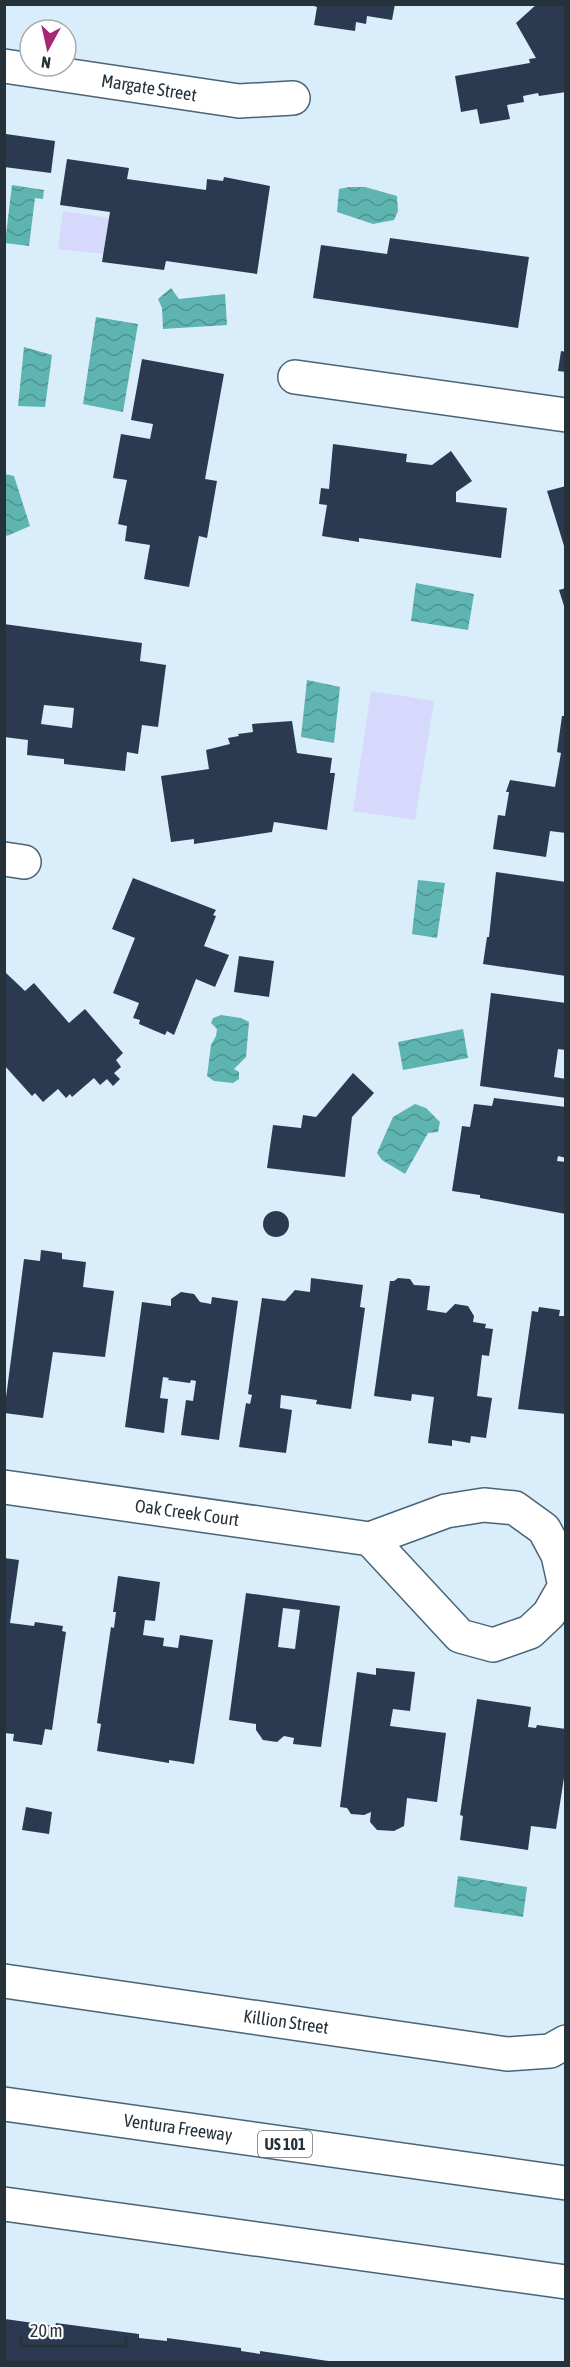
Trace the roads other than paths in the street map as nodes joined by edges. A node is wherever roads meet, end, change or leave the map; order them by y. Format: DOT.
graph roads {
  1 [pos="4,66"];
  2 [pos="293,98"];
  3 [pos="295,376"];
  4 [pos="566,415"];
  5 [pos="4,1487"];
  6 [pos="370,1539"];
  7 [pos="565,1586"];
  8 [pos="4,1981"];
  9 [pos="566,2042"];
  10 [pos="4,2104"];
  11 [pos="566,2183"];
  12 [pos="4,2204"];
  13 [pos="566,2282"];
  1 -- 2 [label="main road, Margate Street"];
  3 -- 4 [label="main road"];
  5 -- 6 [label="main road, Oak Creek Court"];
  6 -- 7 [label="main road, Oak Creek Court"];
  6 -- 7 [label="main road, Oak Creek Court"];
  8 -- 9 [label="main road, Killion Street"];
  10 -- 11 [label="main road, Ventura Freeway / US 101"];
  12 -- 13 [label="main road"];
}
